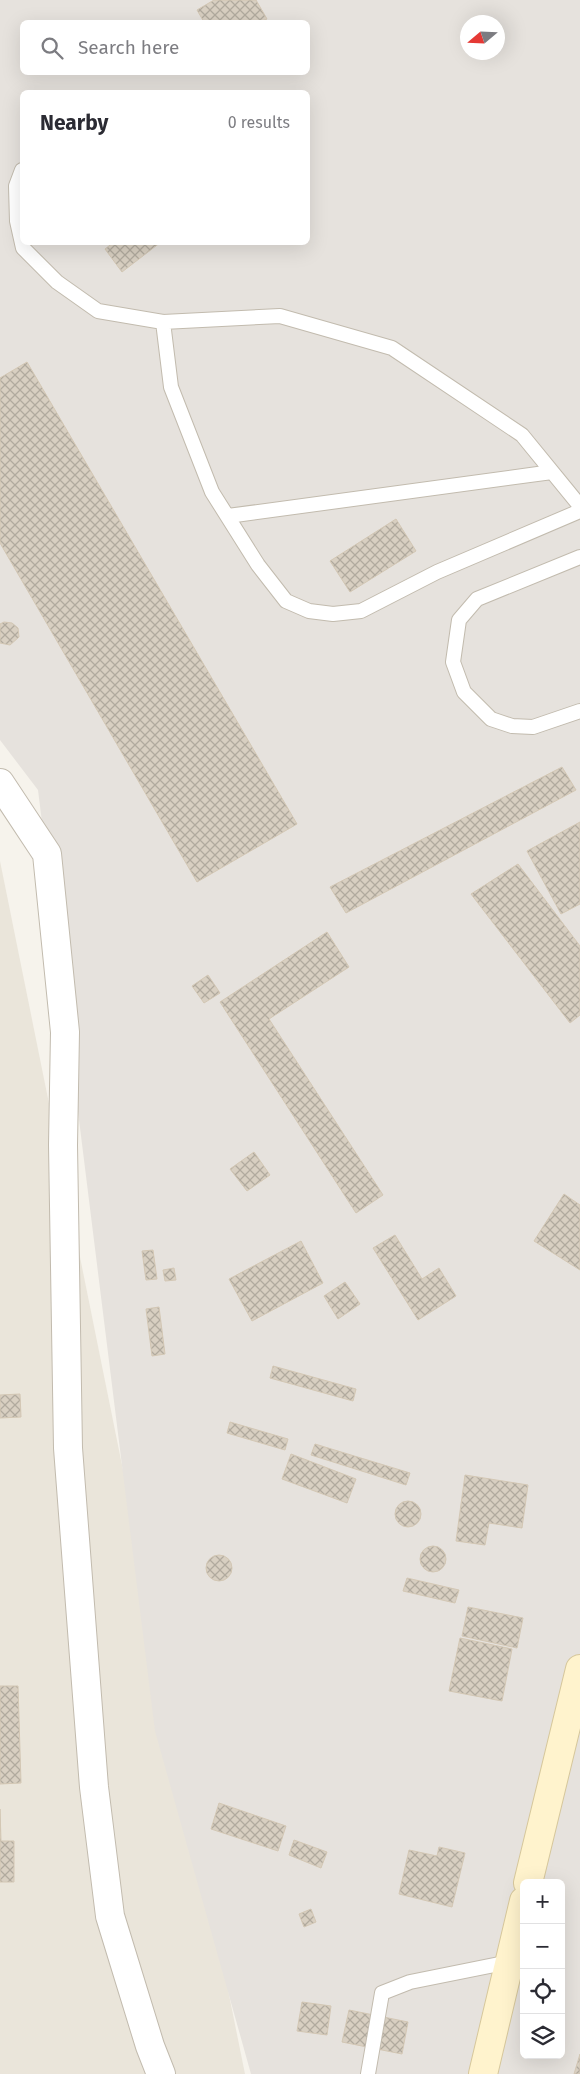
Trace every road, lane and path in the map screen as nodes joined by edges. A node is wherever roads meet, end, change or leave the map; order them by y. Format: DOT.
graph roads {
  1 [pos="20,175"];
  2 [pos="20,234"];
  3 [pos="22,245"];
  4 [pos="163,322"];
  5 [pos="552,472"];
  6 [pos="580,506"];
  7 [pos="580,511"];
  8 [pos="228,516"];
  9 [pos="580,557"];
  10 [pos="580,710"];
  11 [pos="0,783"];
  12 [pos="580,1669"];
  13 [pos="529,1879"];
  14 [pos="520,1917"];
  15 [pos="509,1962"];
  16 [pos="161,2074"];
  17 [pos="368,2074"];
  18 [pos="483,2074"];
  1 -- 2 [label="lane"];
  3 -- 4 [label="lane"];
  4 -- 5 [label="lane"];
  4 -- 8 [label="lane"];
  5 -- 6 [label="lane"];
  5 -- 8 [label="lane"];
  7 -- 8 [label="lane"];
  9 -- 10 [label="lane"];
  11 -- 16 [label="street"];
  12 -- 13 [label="main road"];
  14 -- 15 [label="main road"];
  15 -- 17 [label="lane"];
  15 -- 18 [label="main road"];
}
